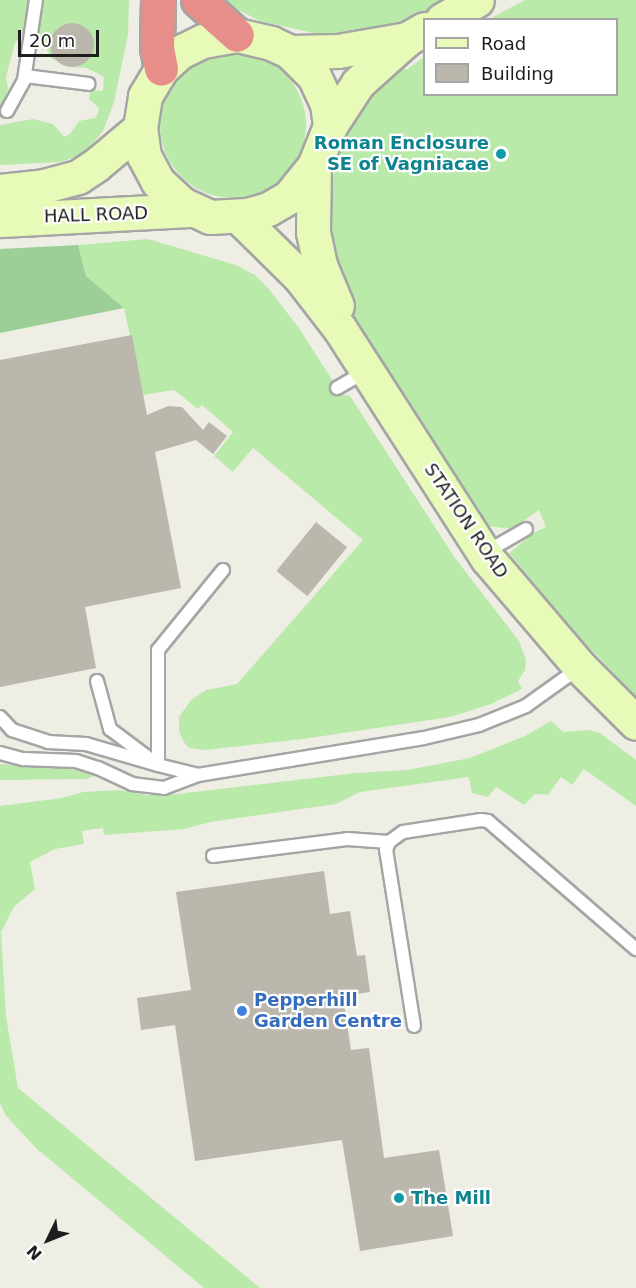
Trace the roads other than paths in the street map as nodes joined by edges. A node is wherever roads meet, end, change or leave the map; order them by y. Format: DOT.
graph roads {
  1 [pos="36,0"];
  2 [pos="158,0"];
  3 [pos="198,0"];
  4 [pos="477,0"];
  5 [pos="445,18"];
  6 [pos="416,34"];
  7 [pos="237,35"];
  8 [pos="290,52"];
  9 [pos="161,69"];
  10 [pos="25,76"];
  11 [pos="89,84"];
  12 [pos="7,111"];
  13 [pos="330,126"];
  14 [pos="140,128"];
  15 [pos="314,166"];
  16 [pos="0,191"];
  17 [pos="192,210"];
  18 [pos="239,217"];
  19 [pos="0,220"];
  20 [pos="340,328"];
  21 [pos="367,371"];
  22 [pos="337,388"];
  23 [pos="526,529"];
  24 [pos="484,554"];
  25 [pos="223,570"];
  26 [pos="580,667"];
  27 [pos="97,681"];
  28 [pos="0,717"];
  29 [pos="636,723"];
  30 [pos="0,753"];
  31 [pos="158,765"];
  32 [pos="198,775"];
  33 [pos="389,842"];
  34 [pos="213,856"];
  35 [pos="636,949"];
  36 [pos="414,1026"];
  1 -- 10 [label="lane"];
  2 -- 9 [label="highway"];
  3 -- 7 [label="highway"];
  4 -- 5 [label="main road"];
  6 -- 8 [label="main road"];
  6 -- 13 [label="main road"];
  7 -- 8 [label="main road"];
  7 -- 9 [label="main road"];
  8 -- 13 [label="main road"];
  9 -- 14 [label="main road"];
  10 -- 11 [label="lane"];
  10 -- 12 [label="lane"];
  13 -- 15 [label="main road"];
  14 -- 16 [label="main road, HALL ROAD"];
  14 -- 17 [label="main road"];
  15 -- 18 [label="main road"];
  15 -- 20 [label="main road, STATION ROAD"];
  17 -- 18 [label="main road"];
  17 -- 19 [label="main road, HALL ROAD"];
  18 -- 20 [label="main road, STATION ROAD"];
  20 -- 21 [label="main road, STATION ROAD"];
  21 -- 22 [label="lane"];
  21 -- 24 [label="main road, STATION ROAD"];
  23 -- 24 [label="lane"];
  24 -- 26 [label="main road, STATION ROAD"];
  25 -- 31 [label="lane"];
  26 -- 29 [label="main road, STATION ROAD"];
  26 -- 32 [label="lane"];
  27 -- 31 [label="lane"];
  28 -- 31 [label="lane"];
  30 -- 32 [label="lane"];
  31 -- 32 [label="lane"];
  33 -- 34 [label="lane"];
  33 -- 35 [label="lane"];
  33 -- 36 [label="lane"];
}
